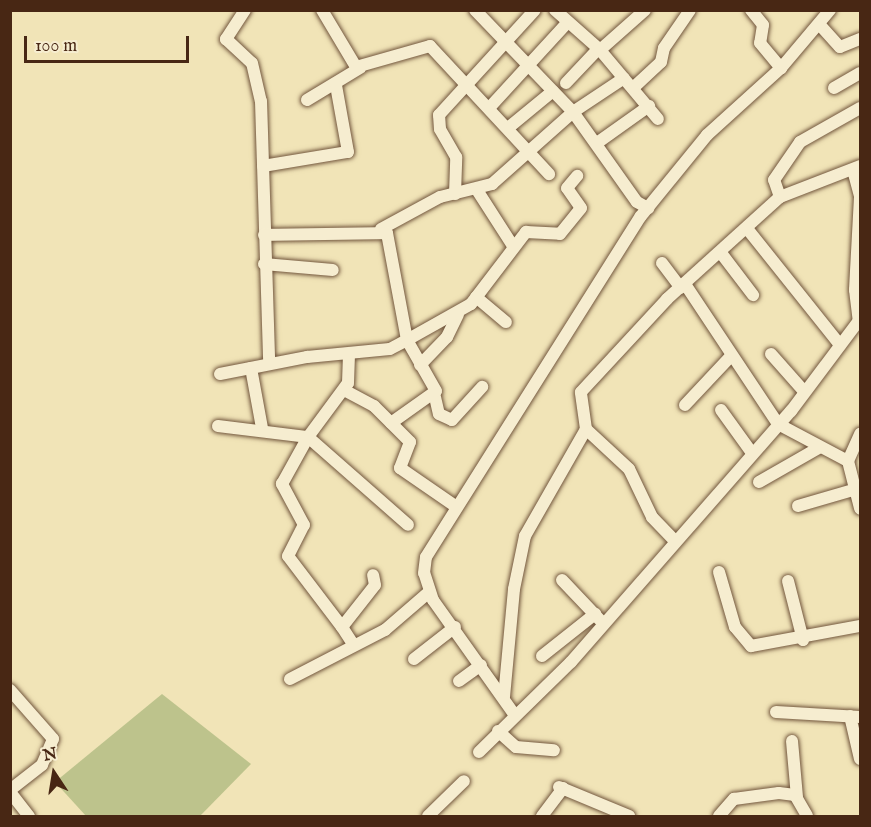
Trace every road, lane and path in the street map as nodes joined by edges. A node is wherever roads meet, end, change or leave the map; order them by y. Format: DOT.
graph roads {
  1 [pos="245,10"];
  2 [pos="475,10"];
  3 [pos="535,10"];
  4 [pos="555,10"];
  5 [pos="645,10"];
  6 [pos="690,10"];
  7 [pos="751,10"];
  8 [pos="324,11"];
  9 [pos="823,16"];
  10 [pos="568,22"];
  11 [pos="861,39"];
  12 [pos="508,43"];
  13 [pos="599,50"];
  14 [pos="531,67"];
  15 [pos="360,68"];
  16 [pos="781,68"];
  17 [pos="861,73"];
  18 [pos="467,81"];
  19 [pos="566,83"];
  20 [pos="629,83"];
  21 [pos="336,85"];
  22 [pos="834,88"];
  23 [pos="553,91"];
  24 [pos="308,100"];
  25 [pos="649,106"];
  26 [pos="490,107"];
  27 [pos="861,108"];
  28 [pos="573,112"];
  29 [pos="658,119"];
  30 [pos="507,128"];
  31 [pos="597,143"];
  32 [pos="529,153"];
  33 [pos="263,166"];
  34 [pos="857,168"];
  35 [pos="549,174"];
  36 [pos="578,176"];
  37 [pos="477,190"];
  38 [pos="455,194"];
  39 [pos="780,197"];
  40 [pos="648,208"];
  41 [pos="381,229"];
  42 [pos="749,231"];
  43 [pos="264,235"];
  44 [pos="513,246"];
  45 [pos="721,253"];
  46 [pos="662,262"];
  47 [pos="264,264"];
  48 [pos="333,270"];
  49 [pos="683,286"];
  50 [pos="753,295"];
  51 [pos="476,297"];
  52 [pos="458,314"];
  53 [pos="860,320"];
  54 [pos="506,322"];
  55 [pos="406,339"];
  56 [pos="840,345"];
  57 [pos="349,354"];
  58 [pos="771,354"];
  59 [pos="730,357"];
  60 [pos="269,363"];
  61 [pos="420,365"];
  62 [pos="251,368"];
  63 [pos="220,374"];
  64 [pos="482,387"];
  65 [pos="344,390"];
  66 [pos="803,390"];
  67 [pos="435,397"];
  68 [pos="685,405"];
  69 [pos="721,410"];
  70 [pos="391,423"];
  71 [pos="778,424"];
  72 [pos="218,426"];
  73 [pos="262,428"];
  74 [pos="586,429"];
  75 [pos="861,434"];
  76 [pos="308,437"];
  77 [pos="820,447"];
  78 [pos="752,453"];
  79 [pos="848,461"];
  80 [pos="759,482"];
  81 [pos="856,489"];
  82 [pos="798,506"];
  83 [pos="455,507"];
  84 [pos="861,508"];
  85 [pos="408,525"];
  86 [pos="675,541"];
  87 [pos="719,572"];
  88 [pos="373,575"];
  89 [pos="562,580"];
  90 [pos="788,581"];
  91 [pos="429,592"];
  92 [pos="599,619"];
  93 [pos="861,626"];
  94 [pos="342,627"];
  95 [pos="454,627"];
  96 [pos="803,640"];
  97 [pos="353,644"];
  98 [pos="542,656"];
  99 [pos="414,659"];
  100 [pos="481,664"];
  101 [pos="290,679"];
  102 [pos="459,681"];
  103 [pos="10,690"];
  104 [pos="504,697"];
  105 [pos="776,712"];
  106 [pos="514,714"];
  107 [pos="855,716"];
  108 [pos="498,731"];
  109 [pos="792,741"];
  110 [pos="554,750"];
  111 [pos="479,752"];
  112 [pos="861,759"];
  113 [pos="464,781"];
  114 [pos="10,791"];
  115 [pos="797,797"];
  116 [pos="29,816"];
  117 [pos="428,816"];
  118 [pos="542,816"];
  119 [pos="629,816"];
  120 [pos="719,816"];
  121 [pos="807,816"];
  1 -- 33 [label="street"];
  2 -- 12 [label="street"];
  3 -- 12 [label="street"];
  4 -- 10 [label="street"];
  5 -- 13 [label="street"];
  6 -- 20 [label="street"];
  7 -- 16 [label="street"];
  8 -- 15 [label="street"];
  9 -- 11 [label="street"];
  9 -- 16 [label="street"];
  10 -- 13 [label="street"];
  10 -- 14 [label="street"];
  12 -- 14 [label="street"];
  12 -- 18 [label="street"];
  13 -- 19 [label="street"];
  13 -- 20 [label="street"];
  14 -- 23 [label="street"];
  14 -- 26 [label="street"];
  15 -- 18 [label="street"];
  15 -- 21 [label="street"];
  16 -- 40 [label="street"];
  17 -- 22 [label="street"];
  18 -- 26 [label="street"];
  18 -- 38 [label="street"];
  20 -- 25 [label="street"];
  20 -- 28 [label="street"];
  21 -- 24 [label="street"];
  21 -- 33 [label="street"];
  23 -- 28 [label="street"];
  23 -- 30 [label="street"];
  25 -- 29 [label="street"];
  25 -- 31 [label="street"];
  26 -- 30 [label="street"];
  27 -- 39 [label="street"];
  28 -- 31 [label="street"];
  28 -- 32 [label="street"];
  30 -- 32 [label="street"];
  31 -- 40 [label="street"];
  32 -- 35 [label="street"];
  32 -- 37 [label="street"];
  33 -- 43 [label="street"];
  34 -- 39 [label="street"];
  34 -- 53 [label="street"];
  36 -- 44 [label="street"];
  37 -- 38 [label="street"];
  37 -- 44 [label="street"];
  38 -- 41 [label="street"];
  39 -- 42 [label="street"];
  40 -- 83 [label="street"];
  41 -- 43 [label="street"];
  41 -- 55 [label="street"];
  42 -- 45 [label="street"];
  42 -- 56 [label="street"];
  43 -- 47 [label="street"];
  44 -- 51 [label="street"];
  45 -- 49 [label="street"];
  45 -- 50 [label="street"];
  46 -- 49 [label="street"];
  47 -- 48 [label="street"];
  47 -- 60 [label="street"];
  49 -- 59 [label="street"];
  49 -- 74 [label="street"];
  51 -- 52 [label="street"];
  51 -- 54 [label="street"];
  52 -- 55 [label="street"];
  52 -- 61 [label="street"];
  53 -- 56 [label="street"];
  55 -- 57 [label="street"];
  55 -- 61 [label="street"];
  56 -- 66 [label="street"];
  57 -- 60 [label="street"];
  57 -- 65 [label="street"];
  58 -- 66 [label="street"];
  59 -- 68 [label="street"];
  59 -- 71 [label="street"];
  60 -- 62 [label="street"];
  61 -- 67 [label="street"];
  62 -- 63 [label="street"];
  62 -- 73 [label="street"];
  64 -- 67 [label="street"];
  65 -- 70 [label="street"];
  65 -- 76 [label="street"];
  66 -- 71 [label="street"];
  67 -- 70 [label="street"];
  69 -- 78 [label="street"];
  70 -- 83 [label="street"];
  71 -- 77 [label="street"];
  71 -- 78 [label="street"];
  72 -- 73 [label="street"];
  73 -- 76 [label="street"];
  74 -- 86 [label="street"];
  74 -- 104 [label="street"];
  75 -- 79 [label="street"];
  76 -- 85 [label="street"];
  76 -- 94 [label="street"];
  77 -- 79 [label="street"];
  77 -- 80 [label="street"];
  78 -- 86 [label="street"];
  79 -- 81 [label="street"];
  81 -- 82 [label="street"];
  81 -- 84 [label="street"];
  83 -- 91 [label="street"];
  86 -- 92 [label="street"];
  87 -- 96 [label="street"];
  88 -- 94 [label="street"];
  89 -- 92 [label="street"];
  90 -- 96 [label="street"];
  91 -- 95 [label="street"];
  91 -- 97 [label="street"];
  92 -- 98 [label="street"];
  92 -- 106 [label="street"];
  93 -- 96 [label="street"];
  94 -- 97 [label="street"];
  95 -- 99 [label="street"];
  95 -- 100 [label="street"];
  97 -- 101 [label="street"];
  100 -- 102 [label="street"];
  100 -- 104 [label="street"];
  103 -- 114 [label="street"];
  104 -- 106 [label="street"];
  105 -- 107 [label="street"];
  106 -- 108 [label="street"];
  107 -- 112 [label="street"];
  108 -- 110 [label="street"];
  108 -- 111 [label="street"];
  109 -- 115 [label="street"];
  113 -- 117 [label="street"];
  114 -- 116 [label="street"];
  115 -- 120 [label="street"];
  115 -- 121 [label="street"];
  118 -- 119 [label="street"];
}
